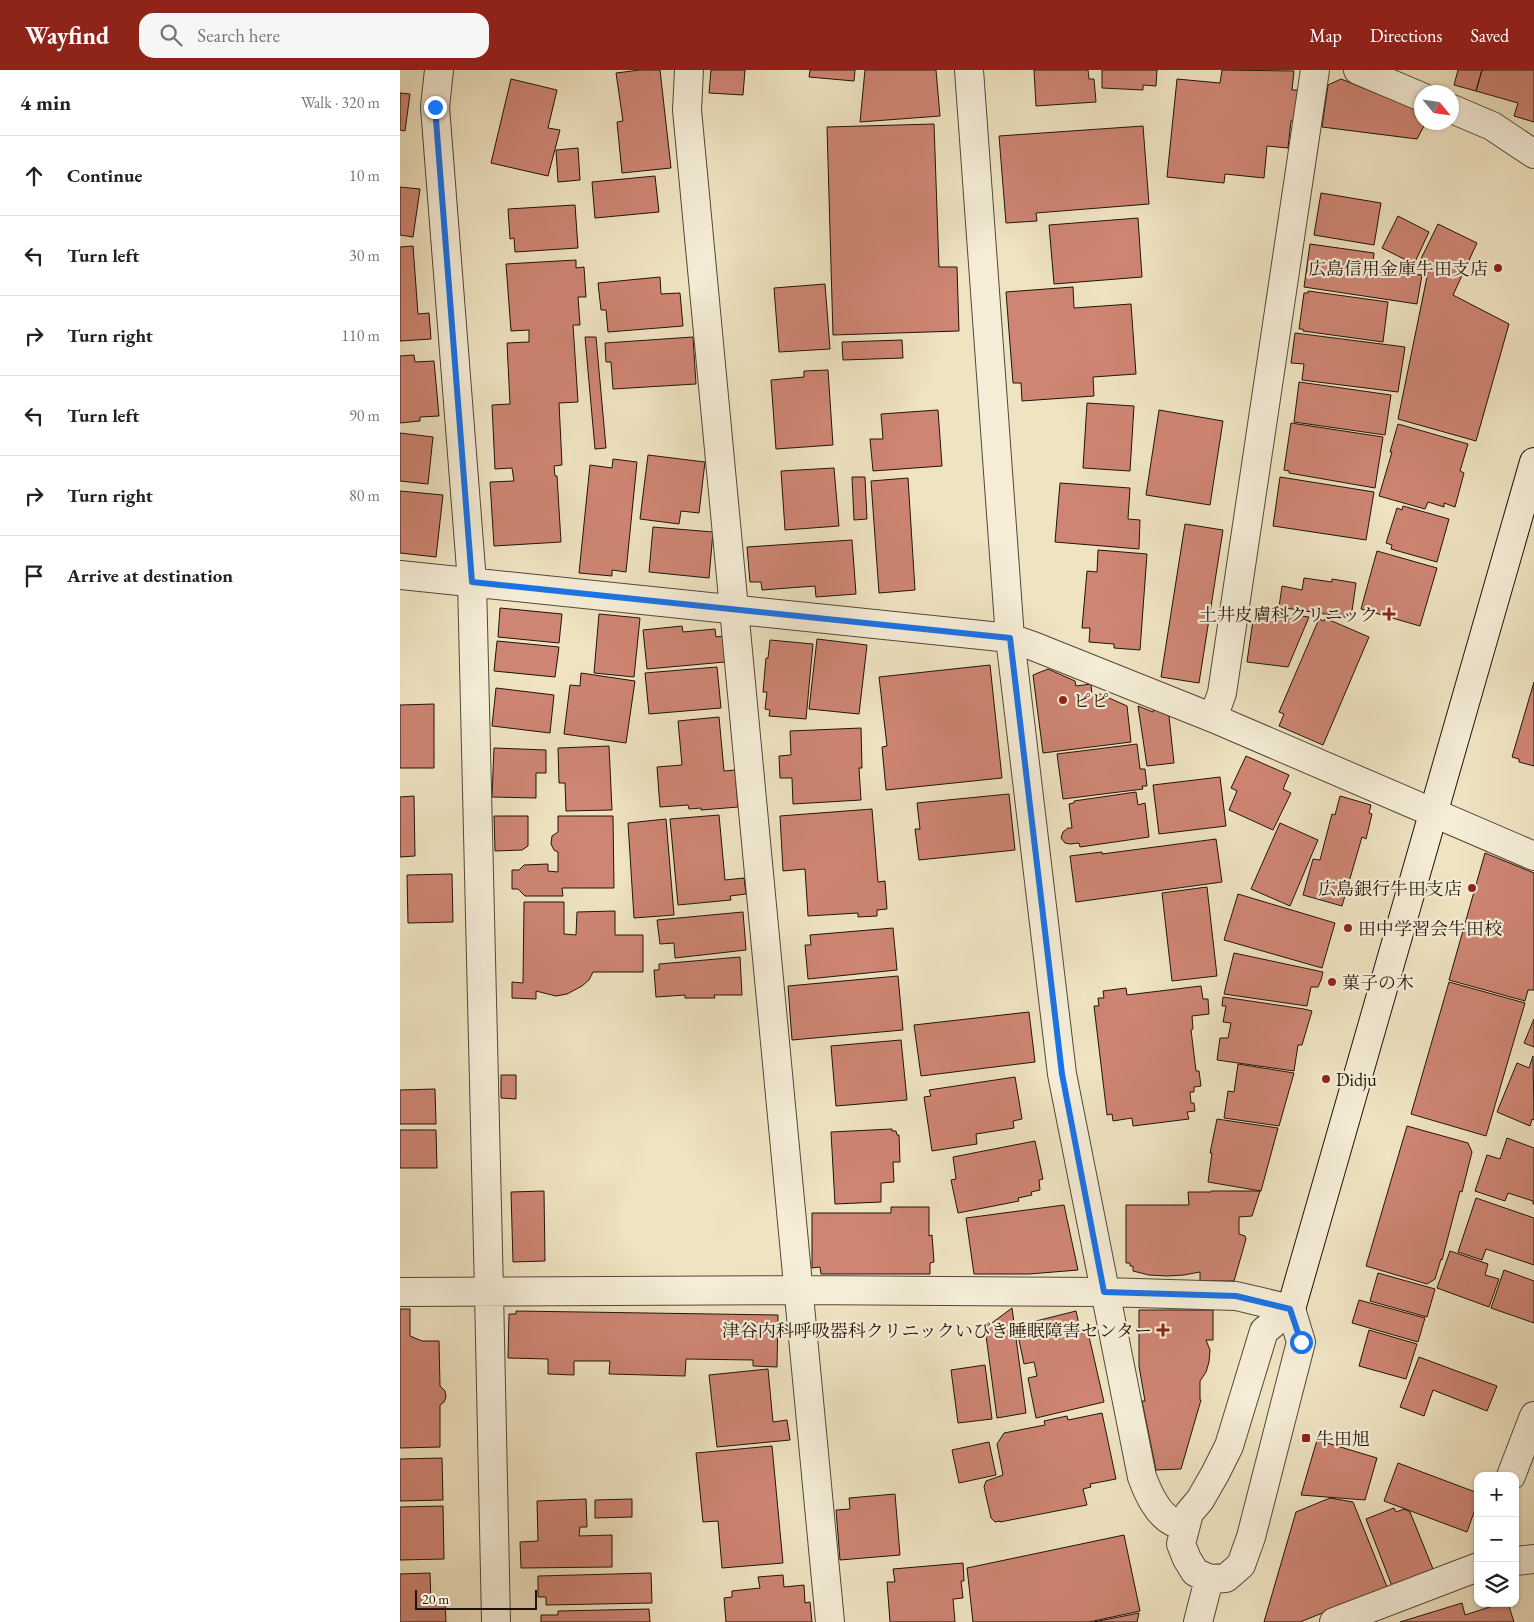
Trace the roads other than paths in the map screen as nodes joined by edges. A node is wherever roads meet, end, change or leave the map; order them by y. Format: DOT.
graph roads {
  1 [pos="439,70"];
  2 [pos="689,70"];
  3 [pos="969,70"];
  4 [pos="1315,70"];
  5 [pos="1358,70"];
  6 [pos="1414,94"];
  7 [pos="1459,113"];
  8 [pos="1534,154"];
  9 [pos="1534,462"];
  10 [pos="400,575"];
  11 [pos="472,582"];
  12 [pos="735,610"];
  13 [pos="1010,638"];
  14 [pos="1213,718"];
  15 [pos="1433,813"];
  16 [pos="1534,856"];
  17 [pos="797,1290"];
  18 [pos="400,1292"];
  19 [pos="489,1292"];
  20 [pos="1104,1292"];
  21 [pos="1290,1309"];
  22 [pos="1534,1416"];
  23 [pos="1513,1472"];
  24 [pos="1185,1525"];
  25 [pos="1534,1558"];
  26 [pos="1519,1560"];
  27 [pos="1474,1569"];
  28 [pos="1209,1579"];
  29 [pos="496,1622"];
  30 [pos="830,1622"];
  31 [pos="1198,1622"];
  32 [pos="1334,1622"];
  1 -- 11 [label="street"];
  2 -- 12 [label="street"];
  3 -- 13 [label="street"];
  4 -- 14 [label="street"];
  5 -- 6 [label="street"];
  7 -- 8 [label="street"];
  9 -- 15 [label="street"];
  10 -- 11 [label="street"];
  11 -- 12 [label="street"];
  11 -- 19 [label="street"];
  12 -- 13 [label="street"];
  12 -- 17 [label="street"];
  13 -- 14 [label="street"];
  13 -- 20 [label="street"];
  14 -- 15 [label="street"];
  15 -- 16 [label="street"];
  15 -- 21 [label="street"];
  17 -- 19 [label="street"];
  17 -- 20 [label="street"];
  17 -- 30 [label="street"];
  18 -- 19 [label="street"];
  19 -- 29 [label="street"];
  20 -- 21 [label="street"];
  20 -- 24 [label="street"];
  21 -- 24 [label="street"];
  21 -- 28 [label="street"];
  22 -- 23 [label="street"];
  24 -- 28 [label="street"];
  25 -- 26 [label="street"];
  27 -- 32 [label="street"];
  28 -- 31 [label="street"];
}
